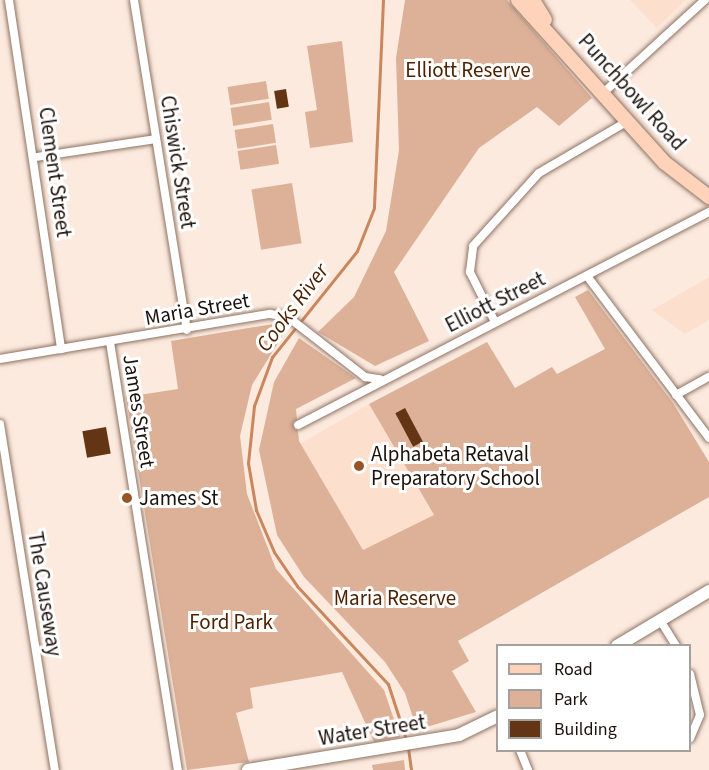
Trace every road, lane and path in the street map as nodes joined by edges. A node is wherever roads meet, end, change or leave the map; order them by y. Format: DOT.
graph roads {
  1 [pos="9,0"];
  2 [pos="134,0"];
  3 [pos="518,0"];
  4 [pos="533,0"];
  5 [pos="705,0"];
  6 [pos="553,34"];
  7 [pos="603,93"];
  8 [pos="628,121"];
  9 [pos="156,139"];
  10 [pos="36,157"];
  11 [pos="709,197"];
  12 [pos="709,212"];
  13 [pos="587,276"];
  14 [pos="495,322"];
  15 [pos="187,330"];
  16 [pos="110,342"];
  17 [pos="62,349"];
  18 [pos="0,359"];
  19 [pos="709,377"];
  20 [pos="381,379"];
  21 [pos="676,395"];
  22 [pos="0,424"];
  23 [pos="298,425"];
  24 [pos="709,438"];
  25 [pos="709,591"];
  26 [pos="660,620"];
  27 [pos="619,644"];
  28 [pos="675,644"];
  29 [pos="691,678"];
  30 [pos="496,717"];
  31 [pos="691,736"];
  32 [pos="521,752"];
  33 [pos="55,770"];
  34 [pos="178,770"];
  35 [pos="248,770"];
  36 [pos="528,770"];
  1 -- 10 [label="street, Clement Street"];
  2 -- 9 [label="street, Chiswick Street"];
  3 -- 6 [label="main road, Punchbowl Road"];
  4 -- 6 [label="main road, Punchbowl Road"];
  5 -- 7 [label="street"];
  6 -- 7 [label="main road, Punchbowl Road"];
  7 -- 8 [label="main road, Punchbowl Road"];
  8 -- 11 [label="main road, Punchbowl Road"];
  8 -- 14 [label="street"];
  9 -- 10 [label="street"];
  9 -- 15 [label="street, Chiswick Street"];
  10 -- 17 [label="street, Clement Street"];
  12 -- 13 [label="street, Elliott Street"];
  13 -- 14 [label="street, Elliott Street"];
  13 -- 21 [label="street"];
  14 -- 20 [label="street, Elliott Street"];
  15 -- 16 [label="street, Maria Street"];
  15 -- 20 [label="street, Maria Street"];
  16 -- 17 [label="street, Maria Street"];
  16 -- 34 [label="street, James Street"];
  17 -- 18 [label="street, Maria Street"];
  19 -- 21 [label="street"];
  20 -- 23 [label="street, Elliott Street"];
  21 -- 24 [label="street"];
  22 -- 33 [label="street, The Causeway"];
  25 -- 26 [label="main road"];
  26 -- 27 [label="main road"];
  26 -- 28 [label="street"];
  29 -- 31 [label="street"];
  30 -- 35 [label="main road, Water Street"];
  32 -- 36 [label="street"];
}
